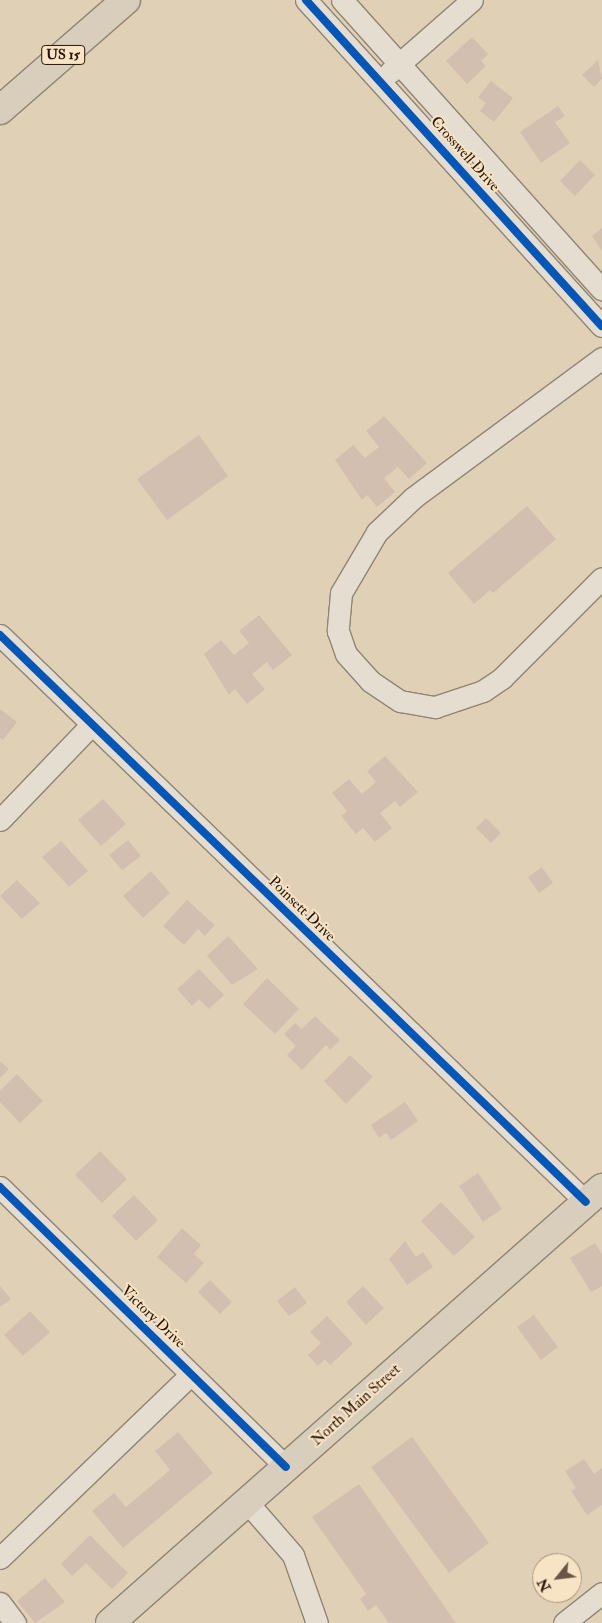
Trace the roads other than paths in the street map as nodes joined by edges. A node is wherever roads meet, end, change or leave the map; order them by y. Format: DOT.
graph roads {
  1 [pos="126,0"];
  2 [pos="306,0"];
  3 [pos="342,0"];
  4 [pos="472,0"];
  5 [pos="400,64"];
  6 [pos="380,80"];
  7 [pos="0,110"];
  8 [pos="602,290"];
  9 [pos="602,326"];
  10 [pos="602,358"];
  11 [pos="602,578"];
  12 [pos="0,635"];
  13 [pos="92,724"];
  14 [pos="0,820"];
  15 [pos="0,1187"];
  16 [pos="594,1194"];
  17 [pos="191,1374"];
  18 [pos="286,1467"];
  19 [pos="247,1502"];
  20 [pos="0,1558"];
  21 [pos="602,1593"];
  22 [pos="0,1603"];
  23 [pos="15,1623"];
  24 [pos="110,1623"];
  25 [pos="317,1623"];
  26 [pos="564,1623"];
  1 -- 7 [label="main road, US 15"];
  2 -- 6 [label="street, Crosswell Drive"];
  3 -- 5 [label="street, Crosswell Drive"];
  4 -- 5 [label="street"];
  5 -- 6 [label="street"];
  5 -- 8 [label="street, Crosswell Drive"];
  6 -- 9 [label="street, Crosswell Drive"];
  10 -- 11 [label="street"];
  12 -- 13 [label="street, Poinsett Drive"];
  13 -- 14 [label="street"];
  13 -- 16 [label="street, Poinsett Drive"];
  15 -- 17 [label="street, Victory Drive"];
  16 -- 18 [label="main road, North Main Street"];
  17 -- 18 [label="street, Victory Drive"];
  17 -- 20 [label="street"];
  18 -- 19 [label="main road, North Main Street"];
  19 -- 24 [label="main road, North Main Street"];
  19 -- 25 [label="street"];
  21 -- 26 [label="street"];
  22 -- 23 [label="street"];
}
